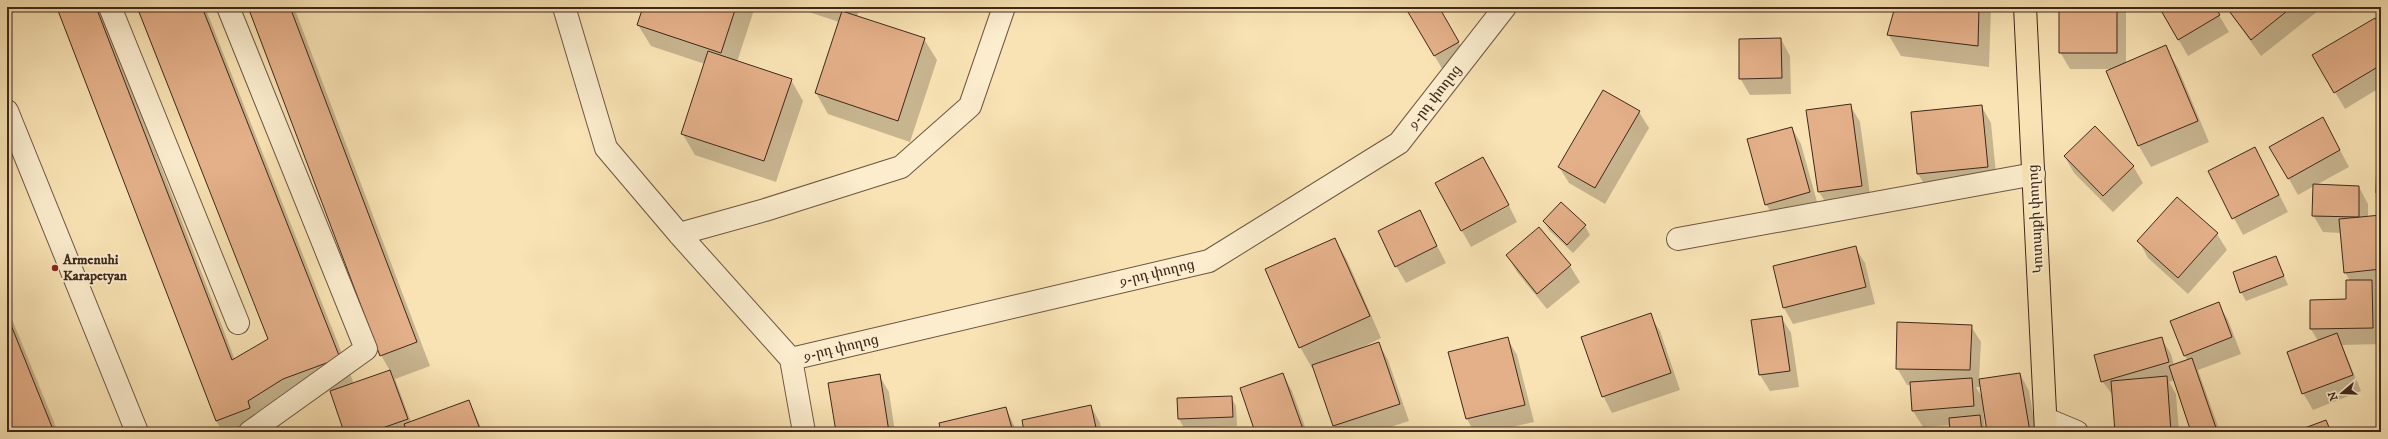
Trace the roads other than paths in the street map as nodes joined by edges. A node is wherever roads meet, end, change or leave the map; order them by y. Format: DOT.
graph roads {
  1 [pos="110,7"];
  2 [pos="228,7"];
  3 [pos="564,7"];
  4 [pos="1004,7"];
  5 [pos="1505,7"];
  6 [pos="2025,7"];
  7 [pos="7,111"];
  8 [pos="2034,174"];
  9 [pos="679,234"];
  10 [pos="1678,239"];
  11 [pos="238,324"];
  12 [pos="791,359"];
  13 [pos="2046,426"];
  14 [pos="137,432"];
  15 [pos="250,432"];
  16 [pos="804,432"];
  17 [pos="2077,432"];
  1 -- 11 [label="street"];
  2 -- 15 [label="street"];
  3 -- 9 [label="street"];
  4 -- 9 [label="street"];
  5 -- 12 [label="street, 9-րդ փողոց"];
  6 -- 8 [label="main road, Կոտայքի փողոց"];
  7 -- 14 [label="street"];
  8 -- 10 [label="street"];
  8 -- 13 [label="main road, Կոտայքի փողոց"];
  9 -- 12 [label="street"];
  12 -- 16 [label="street, 9-րդ փողոց"];
  13 -- 17 [label="street"];
}
